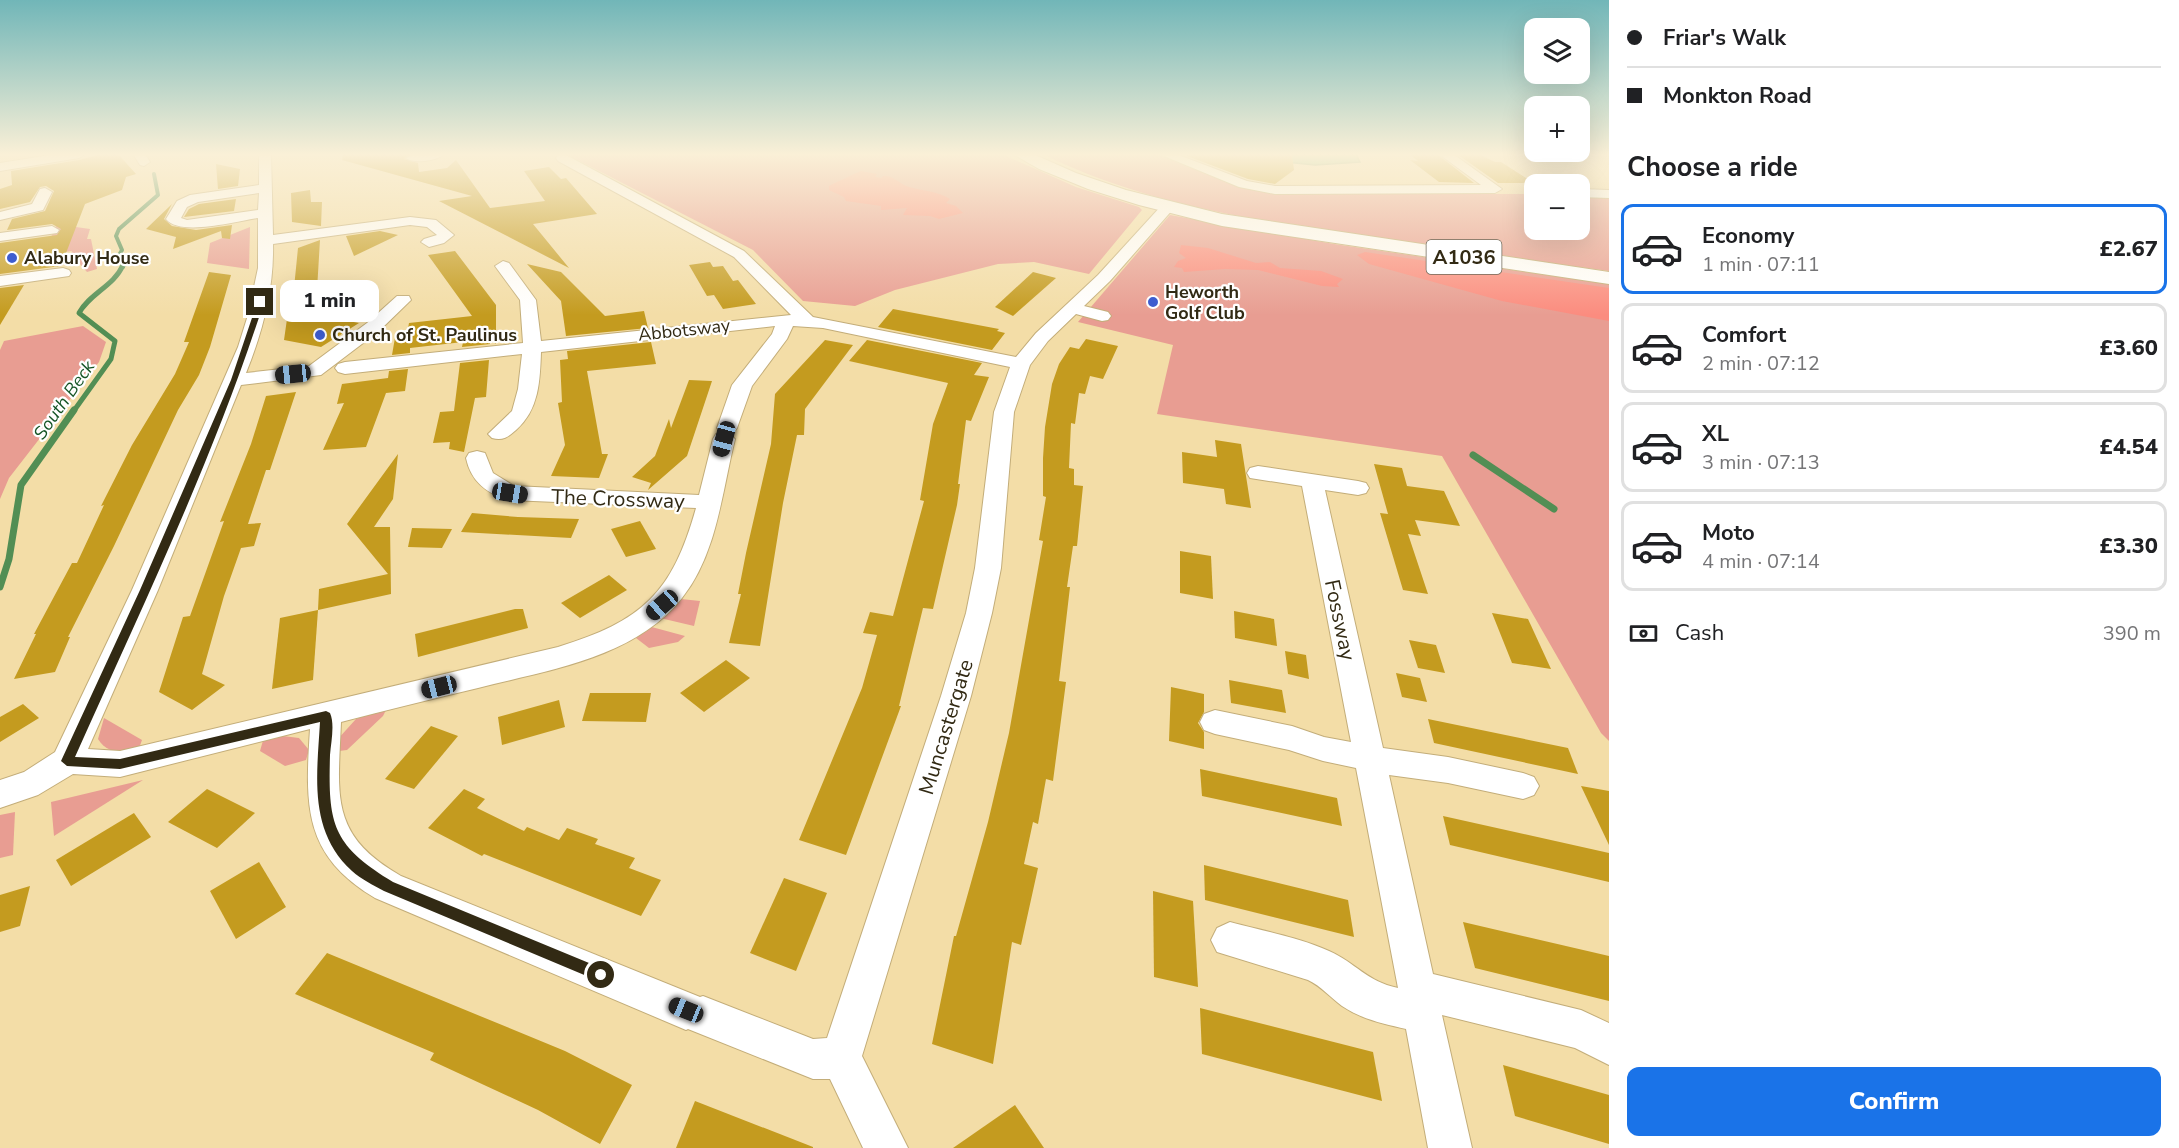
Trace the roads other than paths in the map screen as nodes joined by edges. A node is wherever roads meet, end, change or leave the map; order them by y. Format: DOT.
graph roads {
  1 [pos="36,208"];
  2 [pos="180,208"];
  3 [pos="241,208"];
  4 [pos="266,208"];
  5 [pos="653,208"];
  6 [pos="1167,208"];
  7 [pos="266,213"];
  8 [pos="0,216"];
  9 [pos="240,217"];
  10 [pos="52,230"];
  11 [pos="0,237"];
  12 [pos="266,240"];
  13 [pos="429,242"];
  14 [pos="503,266"];
  15 [pos="63,273"];
  16 [pos="1609,278"];
  17 [pos="0,281"];
  18 [pos="403,300"];
  19 [pos="1071,308"];
  20 [pos="1102,316"];
  21 [pos="796,320"];
  22 [pos="532,346"];
  23 [pos="1021,364"];
  24 [pos="345,368"];
  25 [pos="235,380"];
  26 [pos="499,434"];
  27 [pos="477,458"];
  28 [pos="1258,473"];
  29 [pos="1312,481"];
  30 [pos="1358,488"];
  31 [pos="708,502"];
  32 [pos="326,716"];
  33 [pos="1215,722"];
  34 [pos="1368,758"];
  35 [pos="67,761"];
  36 [pos="1522,786"];
  37 [pos="0,794"];
  38 [pos="1230,940"];
  39 [pos="1420,1002"];
  40 [pos="1609,1044"];
  41 [pos="841,1058"];
  42 [pos="886,1148"];
  43 [pos="1450,1148"];
  1 -- 8 [label="street"];
  2 -- 9 [label="street"];
  3 -- 9 [label="street"];
  4 -- 7 [label="street"];
  5 -- 21 [label="street"];
  6 -- 16 [label="main road, A1036"];
  6 -- 19 [label="street, Muncastergate"];
  7 -- 9 [label="street"];
  7 -- 12 [label="street"];
  10 -- 11 [label="street"];
  12 -- 13 [label="street"];
  12 -- 25 [label="street"];
  14 -- 22 [label="street"];
  15 -- 17 [label="street"];
  18 -- 25 [label="street"];
  19 -- 20 [label="street"];
  19 -- 23 [label="street, Muncastergate"];
  21 -- 22 [label="street, Abbotsway"];
  21 -- 23 [label="street, Abbotsway"];
  21 -- 31 [label="street"];
  22 -- 24 [label="street, Abbotsway"];
  22 -- 26 [label="street"];
  23 -- 41 [label="street, Muncastergate"];
  25 -- 35 [label="street"];
  27 -- 31 [label="street, The Crossway"];
  28 -- 29 [label="street"];
  29 -- 30 [label="street"];
  29 -- 34 [label="street, Fossway"];
  31 -- 32 [label="street"];
  32 -- 35 [label="street"];
  32 -- 41 [label="street"];
  33 -- 34 [label="street"];
  34 -- 36 [label="street"];
  34 -- 39 [label="street, Fossway"];
  35 -- 37 [label="street"];
  38 -- 39 [label="street"];
  39 -- 40 [label="street"];
  39 -- 43 [label="street, Fossway"];
  41 -- 42 [label="street"];
}
